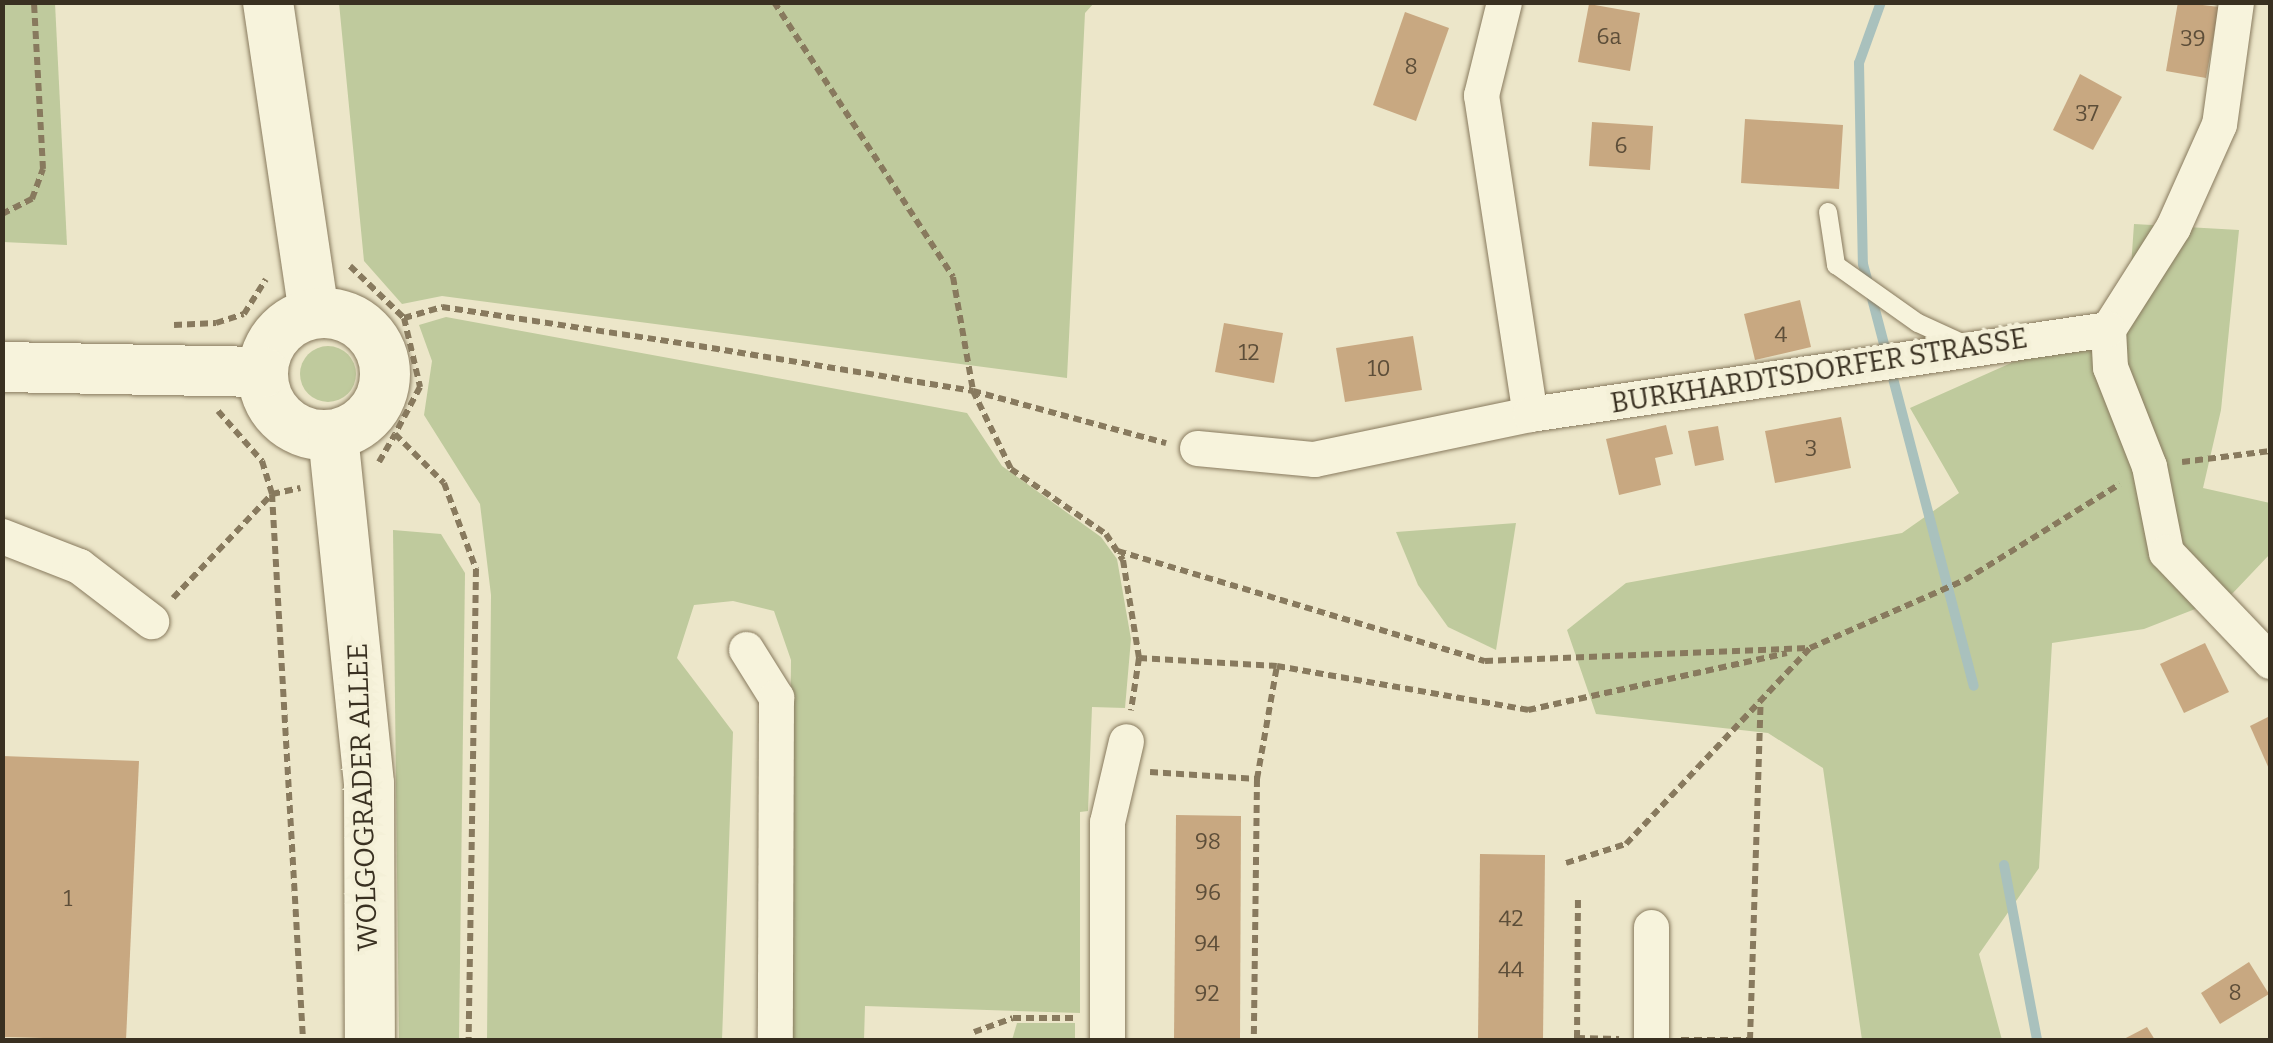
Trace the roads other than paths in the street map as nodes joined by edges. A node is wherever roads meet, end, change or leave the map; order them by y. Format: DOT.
graph roads {
  1 [pos="268,2"];
  2 [pos="1504,2"];
  3 [pos="2236,2"];
  4 [pos="1828,212"];
  5 [pos="312,291"];
  6 [pos="2108,329"];
  7 [pos="1953,348"];
  8 [pos="232,356"];
  9 [pos="2,366"];
  10 [pos="1530,414"];
  11 [pos="333,435"];
  12 [pos="1197,448"];
  13 [pos="2,536"];
  14 [pos="151,621"];
  15 [pos="746,649"];
  16 [pos="2270,662"];
  17 [pos="1122,756"];
  18 [pos="1651,927"];
  19 [pos="370,1040"];
  20 [pos="775,1040"];
  21 [pos="1107,1040"];
  22 [pos="1651,1040"];
  1 -- 5 [label="main road"];
  2 -- 10 [label="street"];
  3 -- 6 [label="street"];
  4 -- 7 [label="lane"];
  5 -- 8 [label="main road"];
  5 -- 11 [label="main road"];
  6 -- 7 [label="street, BURKHARDTSDORFER STRASSE"];
  6 -- 16 [label="street"];
  7 -- 10 [label="street, BURKHARDTSDORFER STRASSE"];
  8 -- 9 [label="main road"];
  8 -- 11 [label="main road"];
  10 -- 12 [label="street, BURKHARDTSDORFER STRASSE"];
  11 -- 19 [label="main road, WOLGOGRADER ALLEE"];
  13 -- 14 [label="street"];
  15 -- 20 [label="street"];
  17 -- 21 [label="street"];
  18 -- 22 [label="street"];
}
